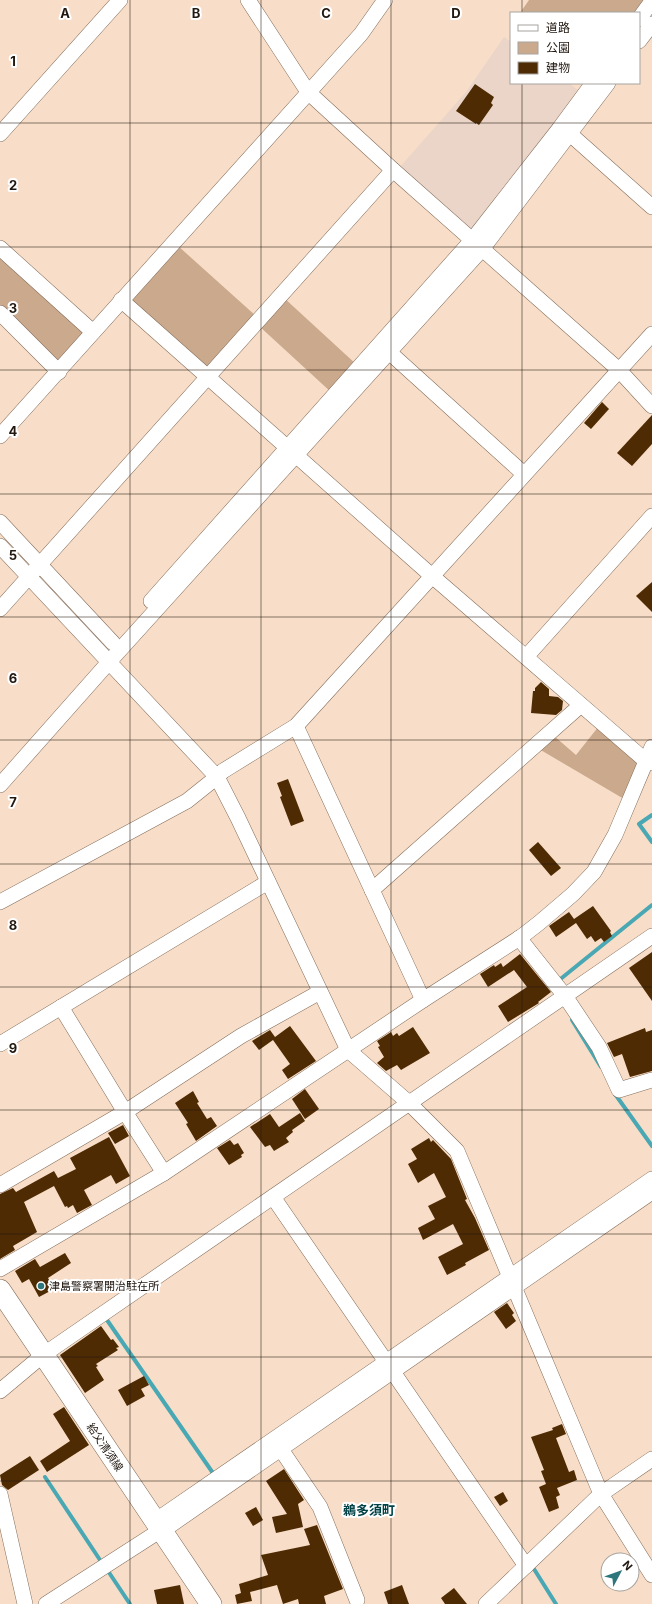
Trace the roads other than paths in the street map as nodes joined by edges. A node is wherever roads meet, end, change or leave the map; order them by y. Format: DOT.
graph roads {
  1 [pos="120,0"];
  2 [pos="248,0"];
  3 [pos="385,0"];
  4 [pos="652,1"];
  5 [pos="640,18"];
  6 [pos="652,24"];
  7 [pos="640,40"];
  8 [pos="592,84"];
  9 [pos="607,84"];
  10 [pos="308,92"];
  11 [pos="0,134"];
  12 [pos="570,134"];
  13 [pos="393,170"];
  14 [pos="652,206"];
  15 [pos="478,244"];
  16 [pos="0,248"];
  17 [pos="121,300"];
  18 [pos="0,313"];
  19 [pos="93,332"];
  20 [pos="652,334"];
  21 [pos="389,352"];
  22 [pos="619,370"];
  23 [pos="59,372"];
  24 [pos="208,376"];
  25 [pos="652,406"];
  26 [pos="0,436"];
  27 [pos="292,451"];
  28 [pos="524,474"];
  29 [pos="652,516"];
  30 [pos="0,522"];
  31 [pos="0,546"];
  32 [pos="35,571"];
  33 [pos="432,576"];
  34 [pos="0,610"];
  35 [pos="107,652"];
  36 [pos="526,657"];
  37 [pos="582,705"];
  38 [pos="296,726"];
  39 [pos="652,747"];
  40 [pos="649,762"];
  41 [pos="0,770"];
  42 [pos="217,777"];
  43 [pos="0,785"];
  44 [pos="268,882"];
  45 [pos="372,890"];
  46 [pos="0,902"];
  47 [pos="652,936"];
  48 [pos="519,938"];
  49 [pos="320,992"];
  50 [pos="565,996"];
  51 [pos="423,1000"];
  52 [pos="61,1007"];
  53 [pos="0,1044"];
  54 [pos="348,1050"];
  55 [pos="652,1080"];
  56 [pos="409,1103"];
  57 [pos="125,1112"];
  58 [pos="164,1173"];
  59 [pos="652,1179"];
  60 [pos="0,1185"];
  61 [pos="652,1192"];
  62 [pos="273,1197"];
  63 [pos="0,1269"];
  64 [pos="512,1282"];
  65 [pos="0,1290"];
  66 [pos="44,1355"];
  67 [pos="389,1367"];
  68 [pos="0,1391"];
  69 [pos="277,1444"];
  70 [pos="652,1459"];
  71 [pos="0,1494"];
  72 [pos="601,1494"];
  73 [pos="159,1527"];
  74 [pos="526,1566"];
  75 [pos="652,1575"];
  76 [pos="356,1603"];
  77 [pos="25,1604"];
  78 [pos="46,1604"];
  79 [pos="211,1604"];
  80 [pos="486,1604"];
  1 -- 11 [label="street"];
  2 -- 10 [label="street"];
  3 -- 10 [label="street"];
  4 -- 5 [label="street"];
  6 -- 7 [label="street"];
  8 -- 15 [label="street"];
  9 -- 12 [label="street"];
  10 -- 13 [label="street"];
  10 -- 17 [label="street"];
  12 -- 14 [label="street"];
  12 -- 15 [label="street"];
  13 -- 15 [label="street"];
  13 -- 24 [label="street"];
  15 -- 21 [label="street"];
  15 -- 22 [label="street"];
  15 -- 27 [label="street"];
  16 -- 19 [label="street"];
  17 -- 19 [label="street"];
  17 -- 24 [label="street"];
  18 -- 23 [label="street"];
  19 -- 23 [label="street"];
  20 -- 22 [label="street"];
  21 -- 27 [label="street"];
  21 -- 28 [label="street"];
  22 -- 25 [label="street"];
  22 -- 28 [label="street"];
  23 -- 26 [label="street"];
  24 -- 27 [label="street"];
  24 -- 32 [label="street"];
  27 -- 33 [label="street"];
  27 -- 35 [label="street"];
  28 -- 33 [label="street"];
  29 -- 36 [label="street"];
  30 -- 32 [label="street"];
  31 -- 32 [label="street"];
  32 -- 34 [label="street"];
  32 -- 35 [label="street"];
  33 -- 36 [label="street"];
  33 -- 38 [label="street"];
  35 -- 41 [label="street"];
  35 -- 42 [label="street"];
  35 -- 43 [label="street"];
  36 -- 37 [label="street"];
  37 -- 40 [label="street"];
  37 -- 45 [label="street"];
  38 -- 42 [label="street"];
  38 -- 45 [label="street"];
  39 -- 40 [label="street"];
  40 -- 48 [label="street"];
  42 -- 44 [label="street"];
  42 -- 46 [label="street"];
  44 -- 49 [label="street"];
  44 -- 52 [label="street"];
  45 -- 51 [label="street"];
  47 -- 50 [label="street"];
  48 -- 50 [label="street"];
  48 -- 51 [label="street"];
  49 -- 54 [label="street"];
  49 -- 57 [label="street"];
  50 -- 55 [label="street"];
  50 -- 56 [label="street"];
  51 -- 54 [label="street"];
  52 -- 53 [label="street"];
  52 -- 57 [label="street"];
  54 -- 56 [label="street"];
  54 -- 58 [label="street"];
  56 -- 62 [label="street"];
  56 -- 64 [label="street"];
  57 -- 58 [label="street"];
  57 -- 60 [label="street"];
  58 -- 63 [label="street"];
  59 -- 64 [label="street"];
  61 -- 64 [label="street"];
  62 -- 66 [label="street"];
  62 -- 67 [label="street"];
  64 -- 67 [label="street"];
  64 -- 72 [label="street"];
  65 -- 66 [label="main road, 給父清須線"];
  66 -- 68 [label="street"];
  66 -- 73 [label="main road, 給父清須線"];
  67 -- 69 [label="street"];
  67 -- 74 [label="street"];
  69 -- 73 [label="street"];
  69 -- 76 [label="street"];
  70 -- 72 [label="street"];
  71 -- 77 [label="street"];
  72 -- 74 [label="street"];
  72 -- 75 [label="street"];
  73 -- 78 [label="street"];
  73 -- 79 [label="main road, 給父清須線"];
  74 -- 80 [label="street"];
}
